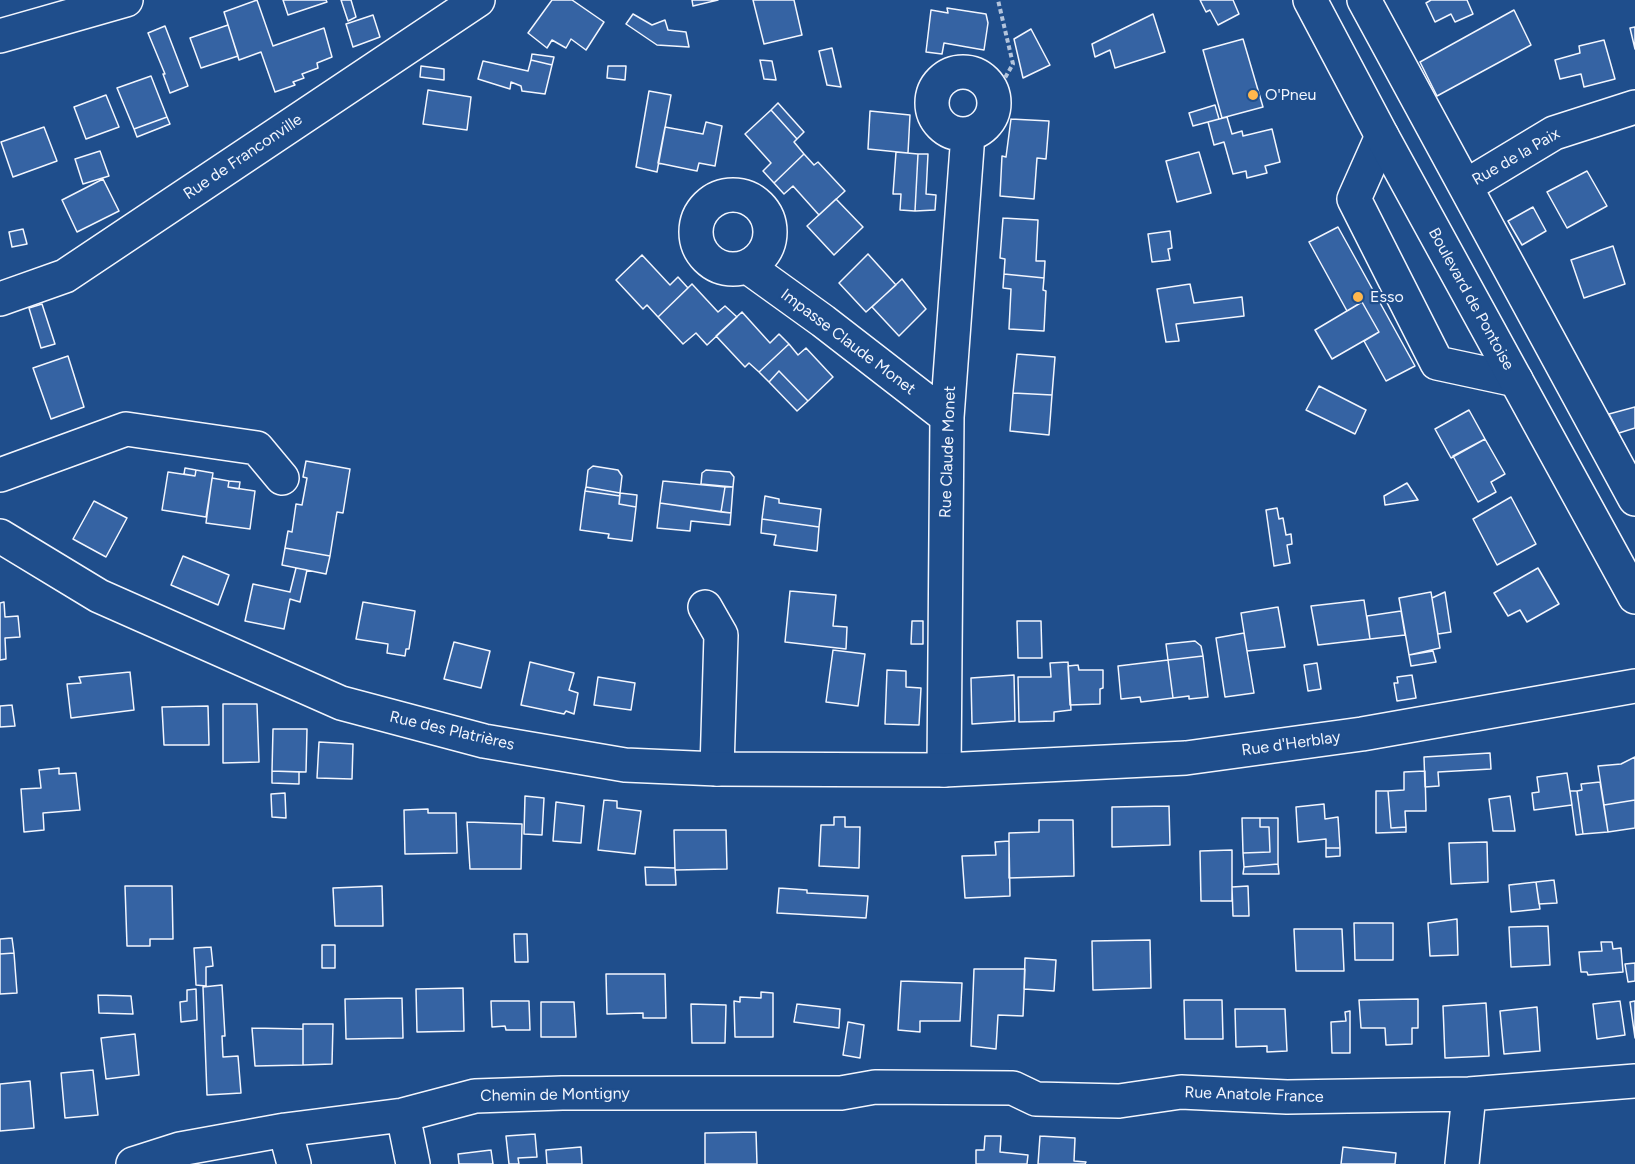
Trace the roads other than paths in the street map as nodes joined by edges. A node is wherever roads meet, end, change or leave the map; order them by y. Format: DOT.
graph roads {
  1 [pos="126,0"];
  2 [pos="478,0"];
  3 [pos="1310,0"];
  4 [pos="1364,0"];
  5 [pos="0,36"];
  6 [pos="1635,107"];
  7 [pos="968,134"];
  8 [pos="1382,136"];
  9 [pos="1466,186"];
  10 [pos="747,267"];
  11 [pos="0,299"];
  12 [pos="1516,380"];
  13 [pos="947,417"];
  14 [pos="0,475"];
  15 [pos="282,478"];
  16 [pos="1635,499"];
  17 [pos="0,537"];
  18 [pos="1635,597"];
  19 [pos="705,608"];
  20 [pos="1635,686"];
  21 [pos="717,769"];
  22 [pos="944,770"];
  23 [pos="1635,1081"];
  24 [pos="875,1087"];
  25 [pos="1469,1094"];
  26 [pos="403,1115"];
  27 [pos="285,1130"];
  28 [pos="182,1156"];
  29 [pos="133,1164"];
  30 [pos="294,1164"];
  31 [pos="413,1164"];
  32 [pos="1462,1164"];
  1 -- 5 [label="street"];
  2 -- 11 [label="street, Rue de Franconville"];
  3 -- 8 [label="street, Boulevard de Pontoise"];
  4 -- 9 [label="street"];
  6 -- 9 [label="street, Rue de la Paix"];
  7 -- 7 [label="street"];
  7 -- 13 [label="street, Rue Claude Monet"];
  8 -- 12 [label="street, Boulevard de Pontoise"];
  8 -- 12 [label="street"];
  9 -- 16 [label="street"];
  10 -- 13 [label="street, Impasse Claude Monet"];
  12 -- 18 [label="street, Boulevard de Pontoise"];
  13 -- 22 [label="street, Rue Claude Monet"];
  14 -- 15 [label="street"];
  17 -- 21 [label="street, Rue des Platrières"];
  19 -- 21 [label="street"];
  20 -- 22 [label="street, Rue d'Herblay"];
  21 -- 22 [label="street, Rue des Platrières"];
  23 -- 25 [label="street, Rue Anatole France"];
  24 -- 25 [label="street, Rue Anatole France"];
  24 -- 26 [label="street, Chemin de Montigny"];
  25 -- 32 [label="street"];
  26 -- 27 [label="street, Chemin de Montigny"];
  26 -- 31 [label="street"];
  27 -- 28 [label="street, Chemin de Montigny"];
  27 -- 30 [label="street"];
  28 -- 29 [label="street, Chemin de Montigny"];
}
